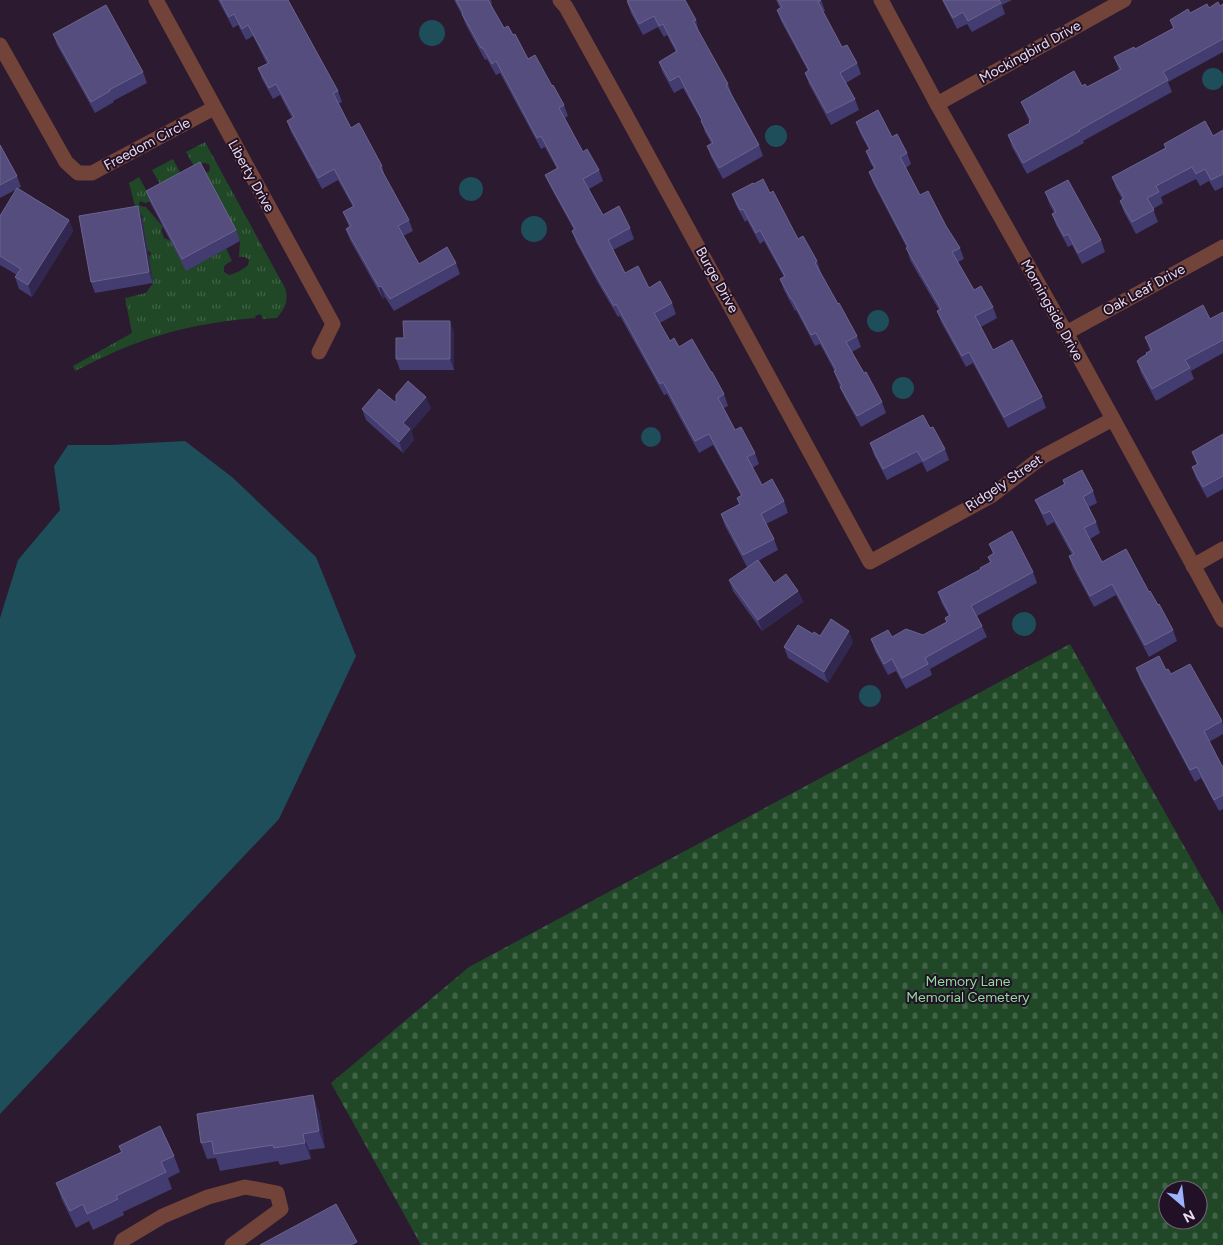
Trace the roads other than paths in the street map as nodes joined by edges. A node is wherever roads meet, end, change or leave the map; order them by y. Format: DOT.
graph roads {
  1 [pos="156,0"];
  2 [pos="560,0"];
  3 [pos="881,0"];
  4 [pos="1124,0"];
  5 [pos="0,45"];
  6 [pos="937,104"];
  7 [pos="214,108"];
  8 [pos="1223,247"];
  9 [pos="1066,333"];
  10 [pos="319,352"];
  11 [pos="1113,419"];
  12 [pos="1223,549"];
  13 [pos="870,562"];
  14 [pos="1194,566"];
  15 [pos="1223,620"];
  16 [pos="121,1245"];
  17 [pos="232,1245"];
  1 -- 7 [label="street, Liberty Drive"];
  2 -- 13 [label="street, Burge Drive"];
  3 -- 6 [label="street, Morningside Drive"];
  4 -- 6 [label="street, Mockingbird Drive"];
  5 -- 7 [label="street, Freedom Circle"];
  6 -- 9 [label="street, Morningside Drive"];
  7 -- 10 [label="street, Liberty Drive"];
  8 -- 9 [label="street, Oak Leaf Drive"];
  9 -- 11 [label="street, Morningside Drive"];
  11 -- 13 [label="street, Ridgely Street"];
  11 -- 14 [label="street, Morningside Drive"];
  12 -- 14 [label="street"];
  14 -- 15 [label="street, Morningside Drive"];
  16 -- 17 [label="street"];
}
